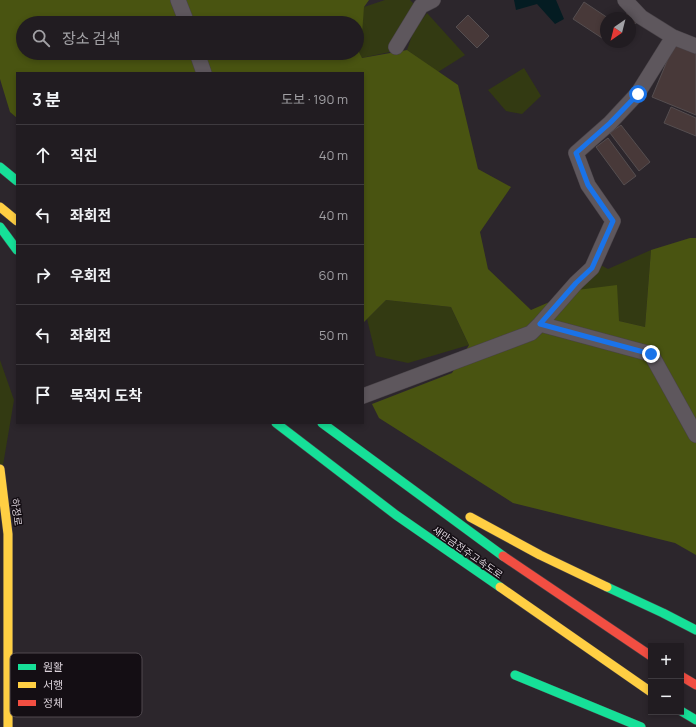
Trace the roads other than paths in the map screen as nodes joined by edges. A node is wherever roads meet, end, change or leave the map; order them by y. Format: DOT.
graph roads {
  1 [pos="178,0"];
  2 [pos="433,0"];
  3 [pos="625,0"];
  4 [pos="184,16"];
  5 [pos="673,38"];
  6 [pos="696,46"];
  7 [pos="396,47"];
  8 [pos="199,60"];
  9 [pos="204,72"];
  10 [pos="0,167"];
  11 [pos="16,179"];
  12 [pos="0,207"];
  13 [pos="16,220"];
  14 [pos="0,227"];
  15 [pos="16,249"];
  16 [pos="540,324"];
  17 [pos="364,396"];
  18 [pos="277,424"];
  19 [pos="323,424"];
  20 [pos="696,435"];
  21 [pos="353,445"];
  22 [pos="0,469"];
  23 [pos="440,498"];
  24 [pos="460,511"];
  25 [pos="696,630"];
  26 [pos="648,654"];
  27 [pos="515,675"];
  28 [pos="684,678"];
  29 [pos="696,685"];
  30 [pos="648,690"];
  31 [pos="684,713"];
  32 [pos="696,720"];
  33 [pos="8,727"];
  34 [pos="642,727"];
  1 -- 4 [label="street"];
  2 -- 7 [label="street"];
  3 -- 5 [label="street"];
  5 -- 6 [label="street"];
  5 -- 16 [label="street"];
  8 -- 9 [label="street"];
  10 -- 11 [label="main road"];
  12 -- 13 [label="main road"];
  14 -- 15 [label="main road"];
  16 -- 17 [label="street"];
  16 -- 20 [label="street"];
  18 -- 30 [label="main road, 새만금전주고속도로"];
  19 -- 21 [label="main road, 새만금전주고속도로"];
  21 -- 23 [label="main road"];
  21 -- 26 [label="main road, 새만금전주고속도로"];
  22 -- 33 [label="main road, 하정로"];
  24 -- 25 [label="main road"];
  27 -- 34 [label="main road"];
  28 -- 29 [label="main road"];
  31 -- 32 [label="main road"];
}
